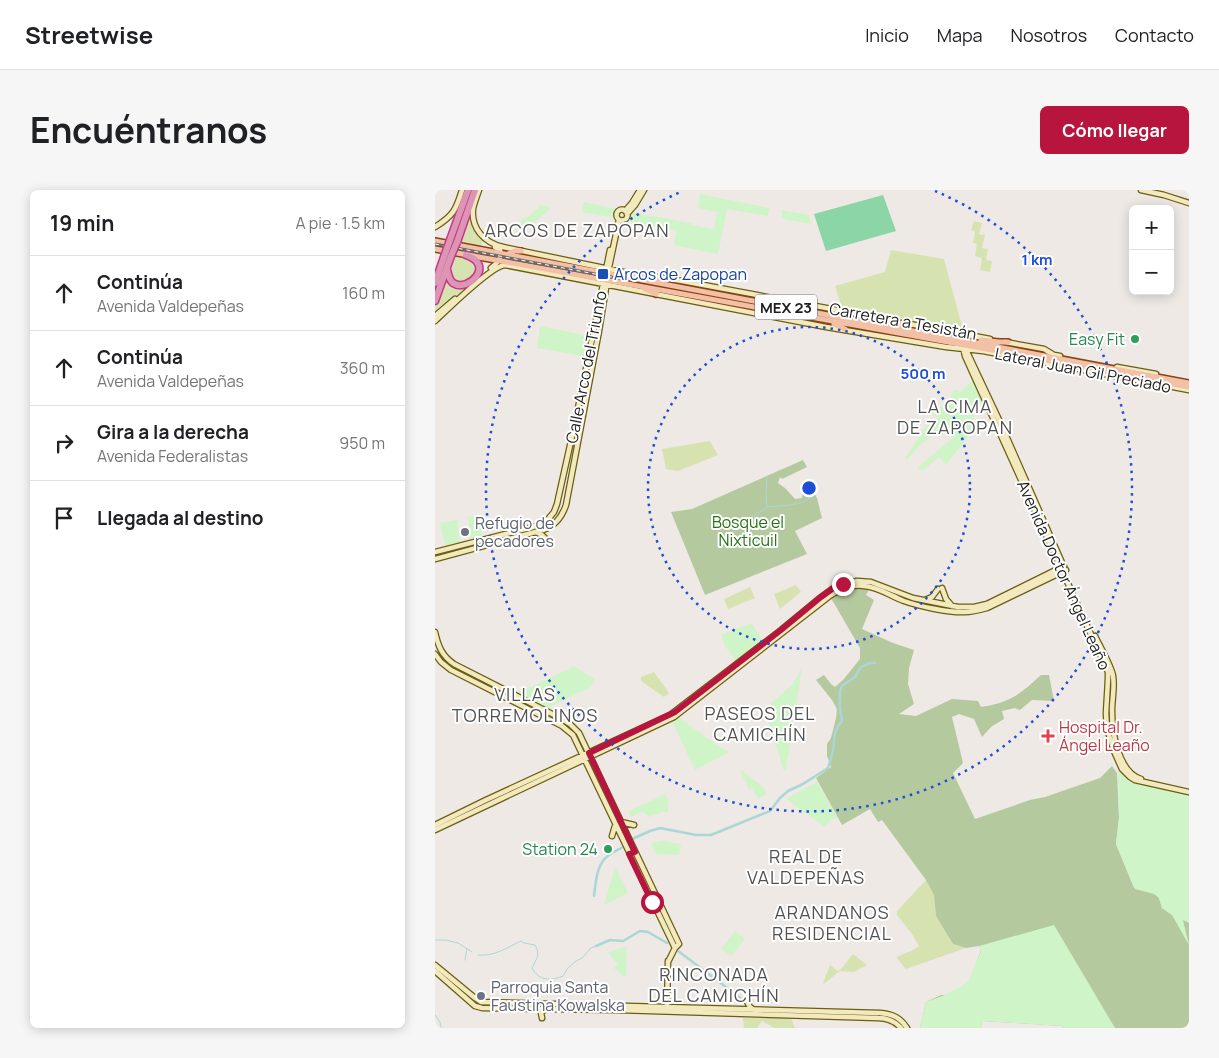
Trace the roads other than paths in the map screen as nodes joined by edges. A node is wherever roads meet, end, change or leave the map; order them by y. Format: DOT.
graph roads {
  1 [pos="462,190"];
  2 [pos="468,190"];
  3 [pos="475,190"];
  4 [pos="479,190"];
  5 [pos="642,190"];
  6 [pos="1142,190"];
  7 [pos="1155,190"];
  8 [pos="1189,202"];
  9 [pos="626,212"];
  10 [pos="618,218"];
  11 [pos="435,227"];
  12 [pos="435,241"];
  13 [pos="451,242"];
  14 [pos="488,242"];
  15 [pos="435,249"];
  16 [pos="521,251"];
  17 [pos="504,254"];
  18 [pos="466,255"];
  19 [pos="502,261"];
  20 [pos="531,266"];
  21 [pos="566,266"];
  22 [pos="593,266"];
  23 [pos="444,268"];
  24 [pos="521,268"];
  25 [pos="552,270"];
  26 [pos="607,271"];
  27 [pos="435,274"];
  28 [pos="635,274"];
  29 [pos="569,277"];
  30 [pos="605,282"];
  31 [pos="435,283"];
  32 [pos="633,285"];
  33 [pos="671,285"];
  34 [pos="748,293"];
  35 [pos="656,294"];
  36 [pos="435,301"];
  37 [pos="750,303"];
  38 [pos="761,308"];
  39 [pos="742,310"];
  40 [pos="753,312"];
  41 [pos="435,316"];
  42 [pos="813,318"];
  43 [pos="825,320"];
  44 [pos="435,321"];
  45 [pos="804,322"];
  46 [pos="870,323"];
  47 [pos="908,323"];
  48 [pos="845,329"];
  49 [pos="965,342"];
  50 [pos="1008,342"];
  51 [pos="947,347"];
  52 [pos="965,356"];
  53 [pos="1101,365"];
  54 [pos="977,377"];
  55 [pos="1189,385"];
  56 [pos="563,476"];
  57 [pos="571,478"];
  58 [pos="536,532"];
  59 [pos="546,539"];
  60 [pos="435,552"];
  61 [pos="435,559"];
  62 [pos="1063,569"];
  63 [pos="922,601"];
  64 [pos="953,606"];
  65 [pos="435,632"];
  66 [pos="435,654"];
  67 [pos="457,666"];
  68 [pos="454,672"];
  69 [pos="506,691"];
  70 [pos="516,691"];
  71 [pos="570,724"];
  72 [pos="566,728"];
  73 [pos="590,755"];
  74 [pos="584,757"];
  75 [pos="1189,790"];
  76 [pos="487,802"];
  77 [pos="621,822"];
  78 [pos="435,825"];
  79 [pos="615,825"];
  80 [pos="634,825"];
  81 [pos="435,830"];
  82 [pos="612,836"];
  83 [pos="635,852"];
  84 [pos="629,854"];
  85 [pos="650,883"];
  86 [pos="645,886"];
  87 [pos="664,912"];
  88 [pos="658,915"];
  89 [pos="674,947"];
  90 [pos="435,964"];
  91 [pos="435,972"];
  92 [pos="746,1000"];
  93 [pos="623,1008"];
  94 [pos="545,1009"];
  95 [pos="667,1009"];
  96 [pos="754,1010"];
  97 [pos="764,1012"];
  98 [pos="858,1015"];
  99 [pos="542,1018"];
  100 [pos="901,1028"];
  101 [pos="907,1028"];
  1 -- 11 [label="street"];
  2 -- 13 [label="highway"];
  3 -- 13 [label="highway"];
  4 -- 14 [label="street"];
  5 -- 9 [label="street"];
  6 -- 8 [label="street"];
  7 -- 8 [label="street"];
  9 -- 10 [label="street"];
  9 -- 10 [label="street"];
  10 -- 26 [label="street, Calle Arco del Triunfo"];
  12 -- 13 [label="main road, MEX 23"];
  13 -- 17 [label="main road, Carretera a Tesistán / MEX 23"];
  13 -- 23 [label="highway, bridge"];
  14 -- 16 [label="street"];
  14 -- 17 [label="street"];
  15 -- 18 [label="main road, Carretera a Tesistán / MEX 23"];
  16 -- 17 [label="main road"];
  16 -- 22 [label="street"];
  17 -- 19 [label="main road"];
  17 -- 21 [label="main road, Carretera a Tesistán / MEX 23"];
  18 -- 19 [label="main road, Carretera a Tesistán / MEX 23"];
  18 -- 23 [label="highway"];
  19 -- 20 [label="main road, Carretera a Tesistán / MEX 23"];
  19 -- 41 [label="street"];
  20 -- 24 [label="main road"];
  20 -- 25 [label="main road, Carretera a Tesistán / MEX 23"];
  21 -- 22 [label="main road"];
  21 -- 26 [label="main road, Carretera a Tesistán / MEX 23"];
  22 -- 26 [label="street"];
  23 -- 27 [label="highway"];
  23 -- 31 [label="highway"];
  23 -- 36 [label="highway"];
  24 -- 29 [label="street"];
  24 -- 44 [label="street"];
  25 -- 29 [label="main road"];
  25 -- 30 [label="main road, Carretera a Tesistán / MEX 23"];
  26 -- 28 [label="street"];
  26 -- 30 [label="street, Calle Arco del Triunfo"];
  26 -- 33 [label="main road, Carretera a Tesistán / MEX 23"];
  28 -- 33 [label="main road"];
  28 -- 34 [label="street"];
  29 -- 30 [label="street"];
  30 -- 32 [label="main road, Carretera a Tesistán / MEX 23"];
  30 -- 35 [label="street"];
  30 -- 56 [label="street, Calle Arco del Triunfo"];
  30 -- 57 [label="street, Calle Arco del Triunfo"];
  32 -- 35 [label="main road"];
  32 -- 37 [label="main road, Carretera a Tesistán / MEX 23"];
  33 -- 37 [label="main road, Carretera a Tesistán / MEX 23"];
  34 -- 37 [label="street"];
  34 -- 47 [label="street"];
  35 -- 39 [label="street"];
  37 -- 38 [label="main road, Carretera a Tesistán / MEX 23"];
  37 -- 39 [label="street"];
  37 -- 46 [label="main road, Carretera a Tesistán / MEX 23"];
  38 -- 40 [label="main road"];
  38 -- 42 [label="main road, Carretera a Tesistán / MEX 23"];
  39 -- 40 [label="street"];
  40 -- 45 [label="street"];
  42 -- 43 [label="main road, Carretera a Tesistán / MEX 23"];
  42 -- 45 [label="main road"];
  43 -- 48 [label="main road"];
  43 -- 49 [label="main road, Carretera a Tesistán / MEX 23"];
  45 -- 48 [label="street"];
  46 -- 47 [label="main road"];
  46 -- 49 [label="main road, Carretera a Tesistán / MEX 23"];
  47 -- 49 [label="street"];
  48 -- 51 [label="street"];
  49 -- 50 [label="main road"];
  49 -- 51 [label="street"];
  49 -- 52 [label="street, Avenida Doctor Ángel Leaño"];
  49 -- 53 [label="main road, Carretera a Tesistán / MEX 23"];
  49 -- 54 [label="street, Avenida Doctor Ángel Leaño"];
  49 -- 55 [label="main road, Carretera a Tesistán / MEX 23"];
  50 -- 53 [label="street, Lateral Juan Gil Preciado"];
  51 -- 52 [label="street"];
  52 -- 54 [label="street, Avenida Doctor Ángel Leaño"];
  53 -- 55 [label="main road, Carretera a Tesistán / MEX 23"];
  54 -- 62 [label="street, Avenida Doctor Ángel Leaño"];
  56 -- 57 [label="street"];
  56 -- 60 [label="street, Calle Arco del Triunfo"];
  57 -- 58 [label="street, Calle Arco del Triunfo"];
  58 -- 59 [label="street"];
  58 -- 61 [label="street"];
  62 -- 64 [label="street"];
  62 -- 73 [label="street"];
  62 -- 75 [label="street, Avenida Doctor Ángel Leaño"];
  63 -- 64 [label="street"];
  63 -- 64 [label="street"];
  63 -- 73 [label="street"];
  65 -- 67 [label="street"];
  66 -- 68 [label="street"];
  67 -- 68 [label="street"];
  67 -- 69 [label="street"];
  68 -- 72 [label="street"];
  69 -- 70 [label="street"];
  69 -- 71 [label="street"];
  71 -- 72 [label="street"];
  71 -- 73 [label="street"];
  72 -- 74 [label="street"];
  73 -- 74 [label="street"];
  73 -- 77 [label="street"];
  74 -- 76 [label="street"];
  74 -- 79 [label="street"];
  76 -- 78 [label="street"];
  76 -- 81 [label="street"];
  77 -- 80 [label="street"];
  77 -- 83 [label="street"];
  79 -- 82 [label="street"];
  79 -- 84 [label="street"];
  83 -- 84 [label="street"];
  83 -- 85 [label="street"];
  84 -- 86 [label="street"];
  85 -- 86 [label="street"];
  85 -- 87 [label="street"];
  86 -- 88 [label="street"];
  87 -- 88 [label="street"];
  87 -- 89 [label="street"];
  88 -- 89 [label="street"];
  89 -- 95 [label="street"];
  90 -- 93 [label="street"];
  91 -- 94 [label="street"];
  92 -- 96 [label="street"];
  93 -- 94 [label="street"];
  93 -- 95 [label="street"];
  94 -- 99 [label="street"];
  95 -- 96 [label="street"];
  95 -- 97 [label="street"];
  96 -- 97 [label="street"];
  97 -- 98 [label="street"];
  98 -- 100 [label="street"];
  98 -- 101 [label="street"];
}
